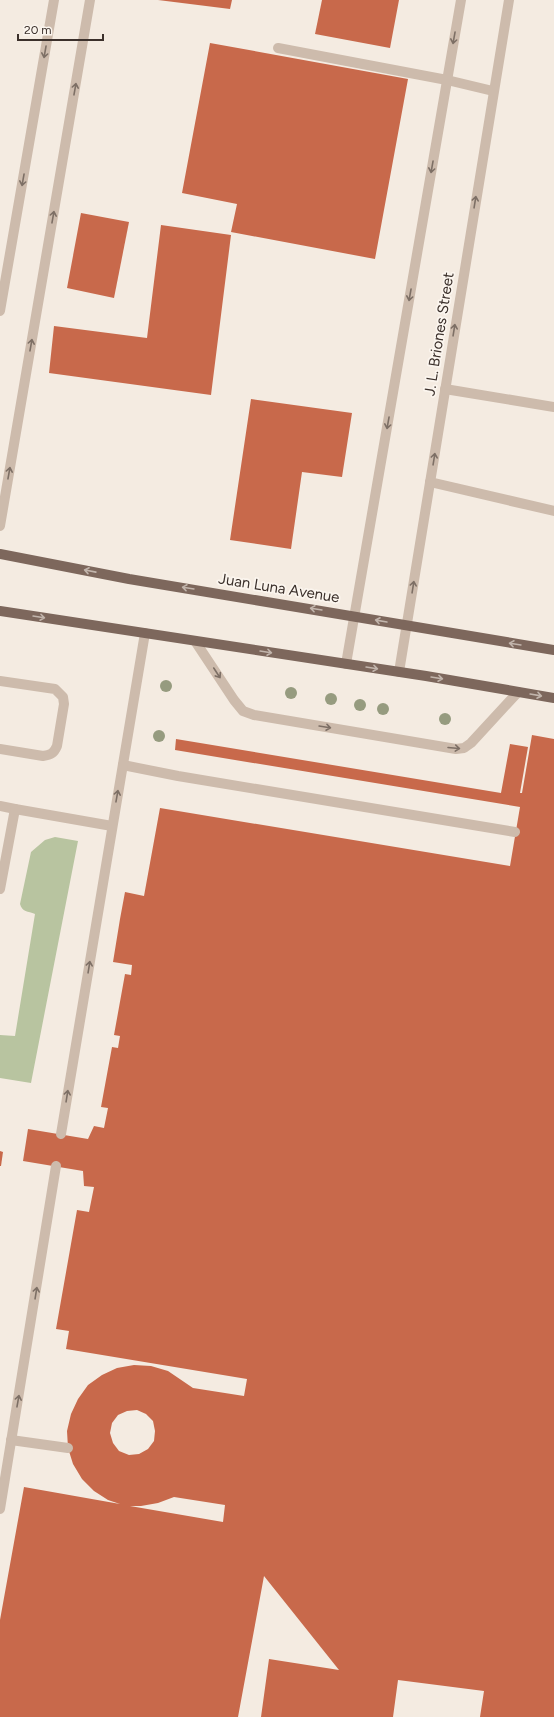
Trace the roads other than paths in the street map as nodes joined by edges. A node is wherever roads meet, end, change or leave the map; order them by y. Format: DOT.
graph roads {
  1 [pos="54,0"];
  2 [pos="90,0"];
  3 [pos="461,0"];
  4 [pos="509,0"];
  5 [pos="278,48"];
  6 [pos="447,80"];
  7 [pos="493,91"];
  8 [pos="0,312"];
  9 [pos="445,389"];
  10 [pos="554,407"];
  11 [pos="430,482"];
  12 [pos="554,511"];
  13 [pos="0,526"];
  14 [pos="0,554"];
  15 [pos="0,611"];
  16 [pos="354,616"];
  17 [pos="407,626"];
  18 [pos="145,633"];
  19 [pos="195,641"];
  20 [pos="554,650"];
  21 [pos="346,664"];
  22 [pos="399,672"];
  23 [pos="0,681"];
  24 [pos="518,692"];
  25 [pos="554,698"];
  26 [pos="0,749"];
  27 [pos="122,765"];
  28 [pos="0,806"];
  29 [pos="15,809"];
  30 [pos="112,826"];
  31 [pos="515,832"];
  32 [pos="0,889"];
  33 [pos="61,1134"];
  34 [pos="56,1166"];
  35 [pos="11,1440"];
  36 [pos="68,1448"];
  37 [pos="0,1510"];
  1 -- 8 [label="street, one-way"];
  13 -- 2 [label="street, one-way"];
  3 -- 6 [label="street, one-way"];
  4 -- 7 [label="street, J. L. Briones Street"];
  5 -- 6 [label="street"];
  6 -- 7 [label="street"];
  6 -- 16 [label="street, one-way"];
  9 -- 7 [label="street, J. L. Briones Street, one-way"];
  9 -- 10 [label="street"];
  11 -- 9 [label="street, J. L. Briones Street, one-way"];
  11 -- 12 [label="street"];
  17 -- 11 [label="street, J. L. Briones Street, one-way"];
  16 -- 14 [label="main road, Juan Luna Avenue, one-way"];
  15 -- 18 [label="main road, one-way"];
  17 -- 16 [label="main road, Juan Luna Avenue, one-way"];
  16 -- 21 [label="street"];
  20 -- 17 [label="main road, Juan Luna Avenue, one-way"];
  17 -- 22 [label="street, J. L. Briones Street"];
  18 -- 19 [label="main road"];
  18 -- 27 [label="street"];
  19 -- 21 [label="main road, one-way"];
  19 -- 24 [label="street, one-way"];
  21 -- 22 [label="main road, one-way"];
  22 -- 24 [label="main road, one-way"];
  23 -- 26 [label="street"];
  24 -- 25 [label="main road, one-way"];
  30 -- 27 [label="street, one-way"];
  27 -- 31 [label="street"];
  28 -- 29 [label="street"];
  29 -- 30 [label="street"];
  29 -- 32 [label="street"];
  33 -- 30 [label="street, one-way"];
  35 -- 34 [label="street, one-way"];
  35 -- 36 [label="street"];
  35 -- 37 [label="street"];
}
